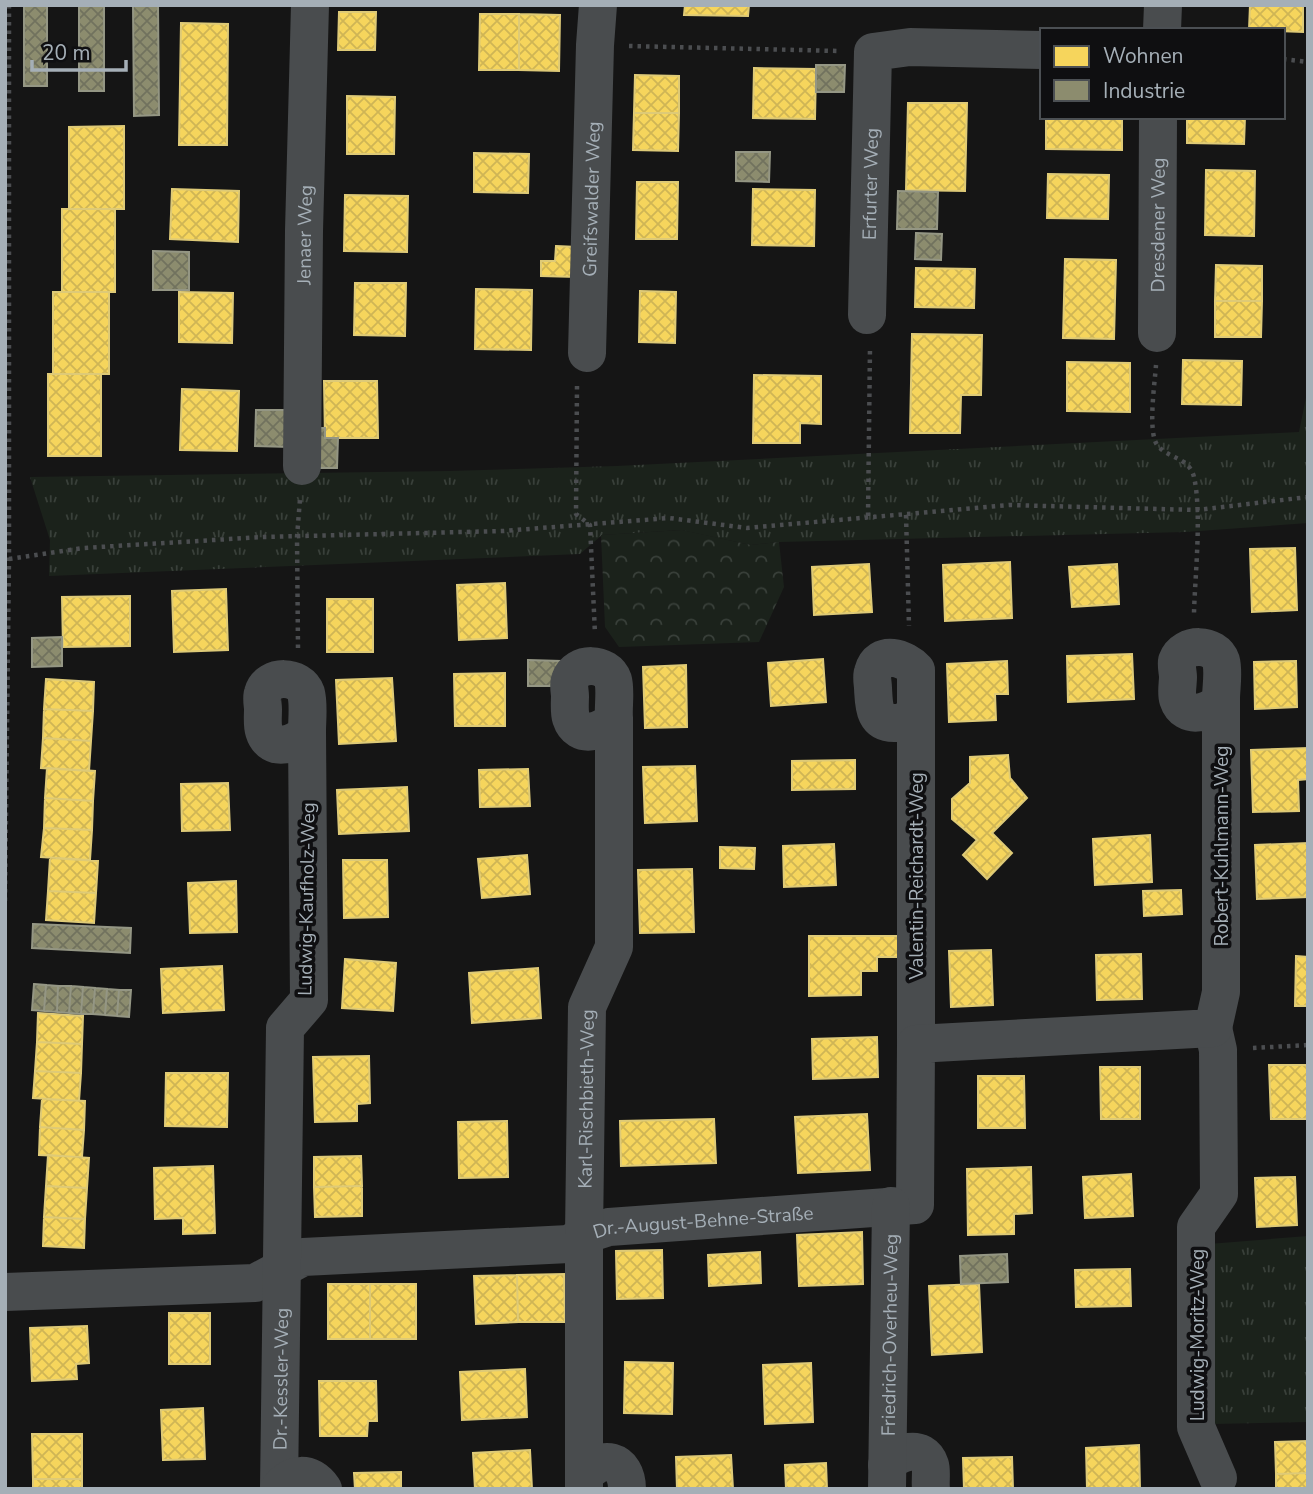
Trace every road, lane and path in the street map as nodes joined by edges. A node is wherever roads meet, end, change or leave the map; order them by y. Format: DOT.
graph roads {
  1 [pos="9,5"];
  2 [pos="310,5"];
  3 [pos="598,5"];
  4 [pos="1163,5"];
  5 [pos="1162,28"];
  6 [pos="595,45"];
  7 [pos="1040,50"];
  8 [pos="873,52"];
  9 [pos="1285,59"];
  10 [pos="1308,62"];
  11 [pos="1158,119"];
  12 [pos="7,120"];
  13 [pos="7,237"];
  14 [pos="867,314"];
  15 [pos="1157,333"];
  16 [pos="587,353"];
  17 [pos="302,466"];
  18 [pos="1308,497"];
  19 [pos="1196,510"];
  20 [pos="906,515"];
  21 [pos="868,517"];
  22 [pos="298,520"];
  23 [pos="590,524"];
  24 [pos="297,537"];
  25 [pos="9,559"];
  26 [pos="1193,647"];
  27 [pos="909,662"];
  28 [pos="596,666"];
  29 [pos="299,684"];
  30 [pos="5,901"];
  31 [pos="1217,1023"];
  32 [pos="916,1044"];
  33 [pos="1308,1045"];
  34 [pos="891,1206"];
  35 [pos="584,1235"];
  36 [pos="282,1269"];
  37 [pos="5,1292"];
  38 [pos="887,1477"];
  39 [pos="1218,1478"];
  40 [pos="584,1482"];
  41 [pos="323,1489"];
  42 [pos="627,1489"];
  43 [pos="931,1489"];
  1 -- 12 [label="path"];
  2 -- 17 [label="street, Jenaer Weg"];
  3 -- 6 [label="street, Greifswalder Weg"];
  4 -- 5 [label="street"];
  6 -- 8 [label="path"];
  6 -- 16 [label="street, Greifswalder Weg"];
  7 -- 8 [label="street"];
  8 -- 14 [label="street, Erfurter Weg"];
  9 -- 10 [label="path"];
  11 -- 15 [label="street, Dresdener Weg"];
  12 -- 13 [label="path"];
  13 -- 25 [label="path"];
  14 -- 21 [label="path"];
  15 -- 19 [label="path"];
  16 -- 23 [label="path"];
  18 -- 19 [label="path"];
  19 -- 20 [label="path"];
  19 -- 26 [label="path"];
  20 -- 21 [label="path"];
  20 -- 27 [label="path"];
  21 -- 23 [label="path"];
  22 -- 24 [label="path"];
  23 -- 24 [label="path"];
  23 -- 28 [label="path"];
  24 -- 25 [label="path"];
  24 -- 29 [label="path"];
  25 -- 30 [label="path"];
  26 -- 31 [label="street, Robert-Kuhlmann-Weg"];
  27 -- 32 [label="street, Valentin-Reichardt-Weg"];
  28 -- 35 [label="street, Karl-Rischbieth-Weg"];
  29 -- 36 [label="street, Ludwig-Kaufholz-Weg"];
  31 -- 32 [label="street"];
  31 -- 33 [label="path"];
  31 -- 39 [label="street, Ludwig-Moritz-Weg"];
  32 -- 34 [label="street, Dr.-August-Behne-Straße"];
  34 -- 35 [label="street, Dr.-August-Behne-Straße"];
  34 -- 38 [label="street, Friedrich-Overheu-Weg"];
  35 -- 36 [label="street, Dr.-August-Behne-Straße"];
  35 -- 40 [label="street, Karl-Rischbieth-Weg"];
  36 -- 37 [label="street, Dr.-August-Behne-Straße"];
  36 -- 41 [label="street, Dr.-Kessler-Weg"];
  38 -- 43 [label="street, Friedrich-Overheu-Weg"];
  40 -- 42 [label="street"];
}
